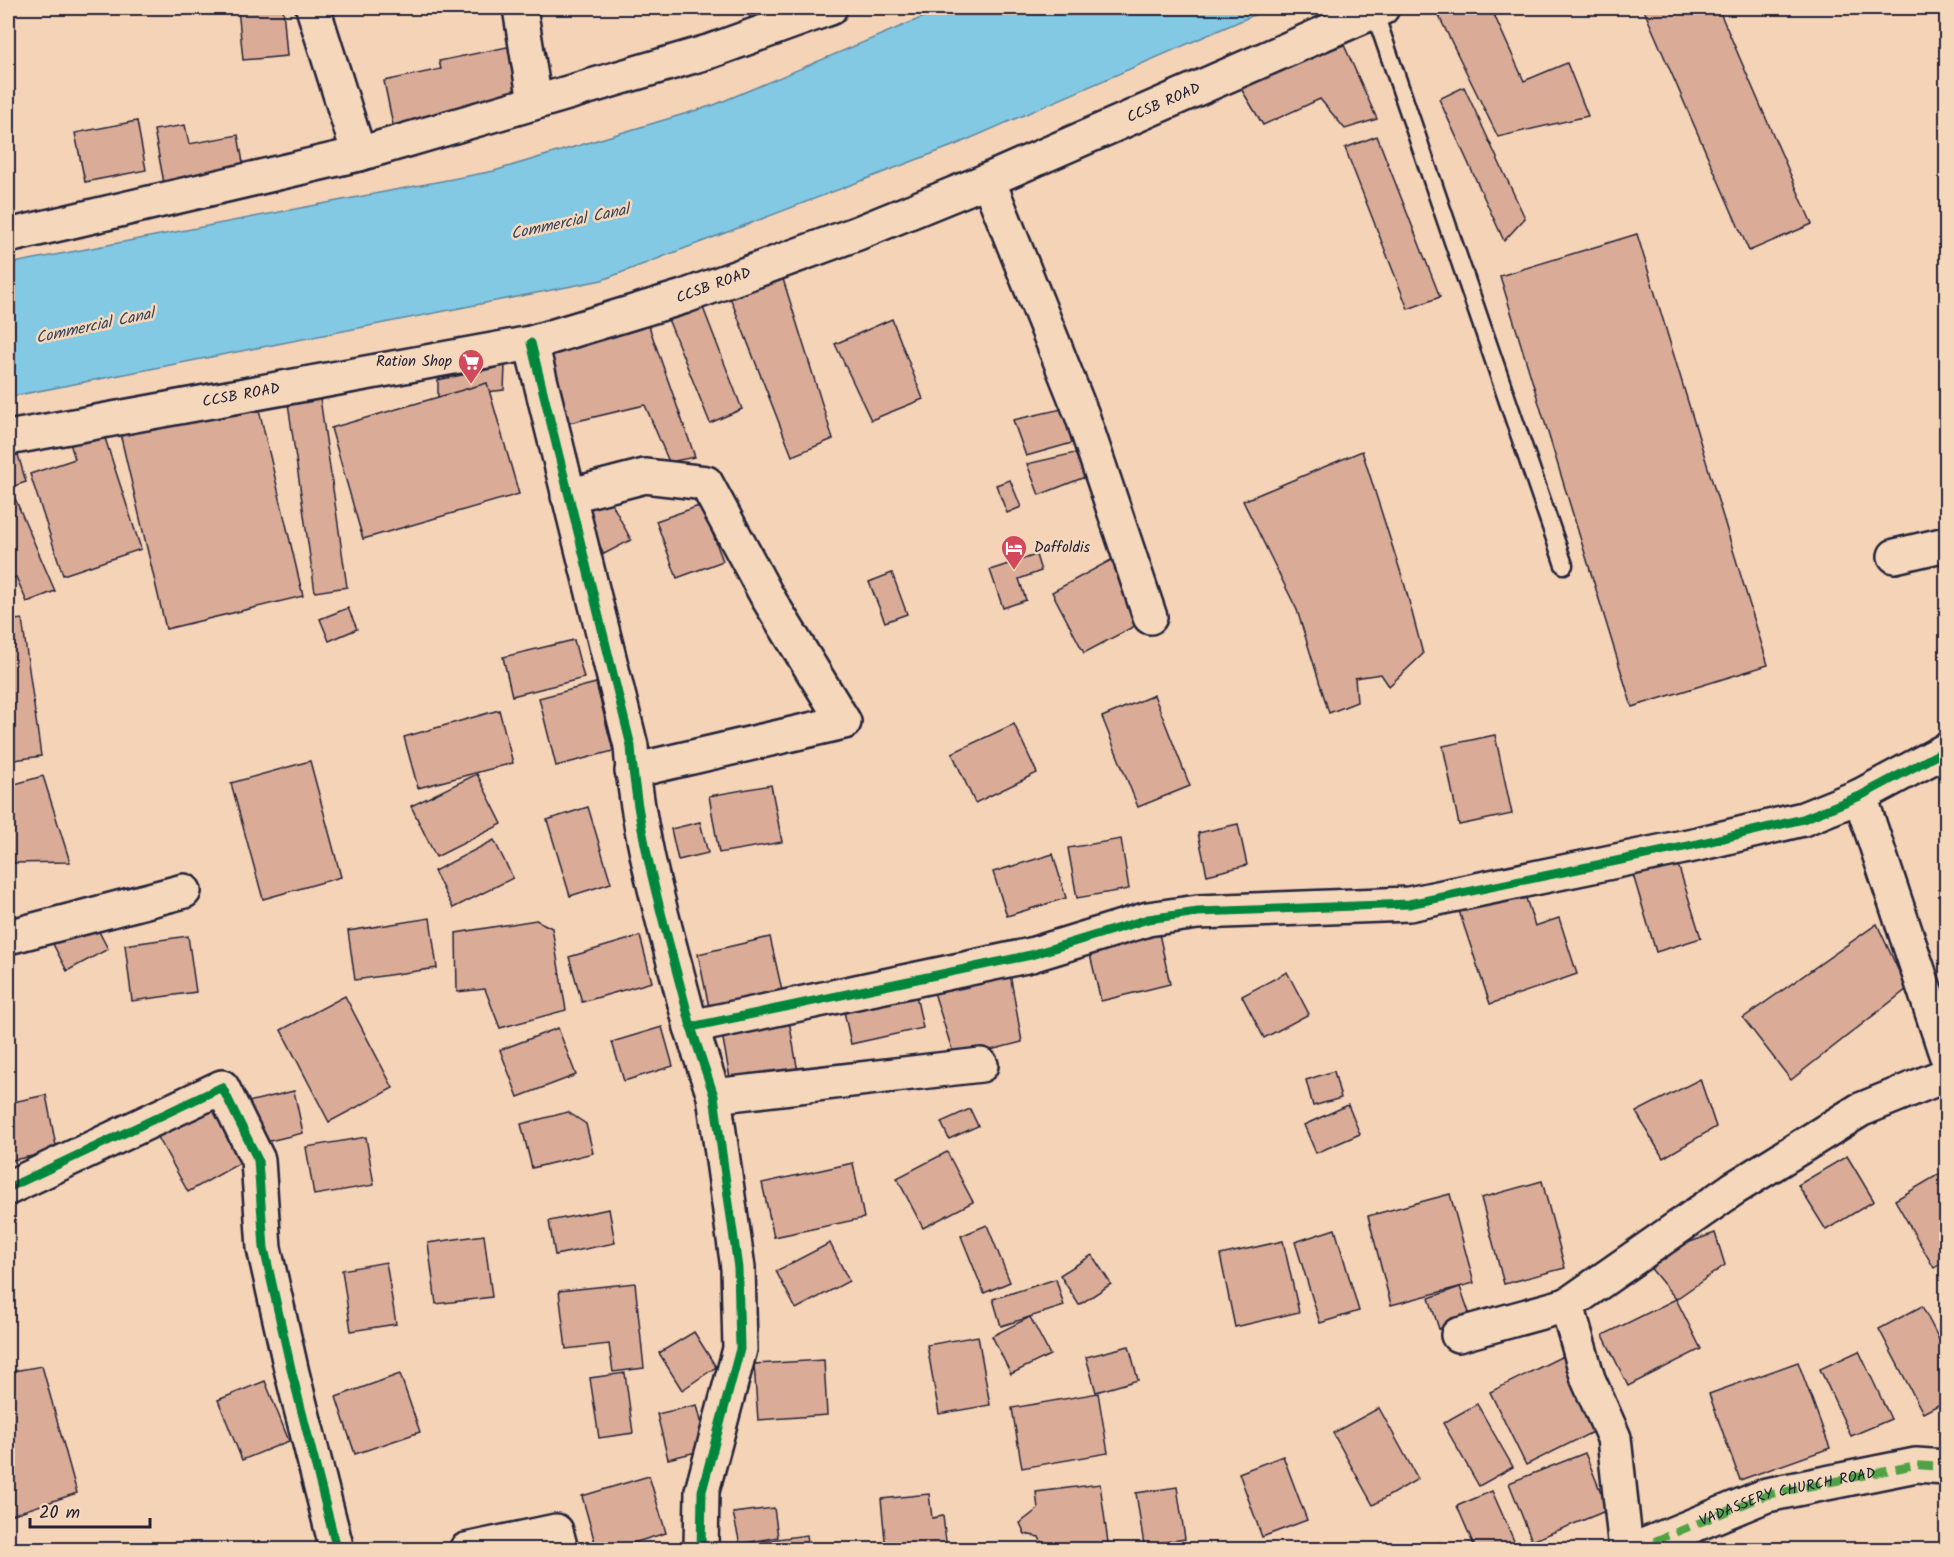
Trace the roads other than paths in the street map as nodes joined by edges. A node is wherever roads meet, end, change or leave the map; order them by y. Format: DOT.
graph roads {
  1 [pos="314,8"];
  2 [pos="520,8"];
  3 [pos="830,8"];
  4 [pos="1378,9"];
  5 [pos="535,102"];
  6 [pos="359,154"];
  7 [pos="988,180"];
  8 [pos="8,236"];
  9 [pos="531,343"];
  10 [pos="8,438"];
  11 [pos="568,496"];
  12 [pos="1947,544"];
  13 [pos="1895,556"];
  14 [pos="1564,565"];
  15 [pos="1150,617"];
  16 [pos="1947,750"];
  17 [pos="632,771"];
  18 [pos="1860,796"];
  19 [pos="183,891"];
  20 [pos="8,937"];
  21 [pos="690,1027"];
  22 [pos="1947,1054"];
  23 [pos="981,1065"];
  24 [pos="1947,1075"];
  25 [pos="714,1096"];
  26 [pos="8,1188"];
  27 [pos="1568,1305"];
  28 [pos="1458,1335"];
  29 [pos="1947,1467"];
  30 [pos="338,1550"];
  31 [pos="466,1550"];
  32 [pos="561,1550"];
  33 [pos="701,1550"];
  34 [pos="1626,1550"];
  35 [pos="1633,1550"];
  1 -- 6 [label="street"];
  2 -- 5 [label="street"];
  3 -- 5 [label="street"];
  4 -- 7 [label="street, CCSB ROAD"];
  4 -- 14 [label="lane"];
  5 -- 6 [label="street"];
  6 -- 8 [label="street"];
  7 -- 9 [label="street, CCSB ROAD"];
  7 -- 15 [label="street"];
  9 -- 10 [label="street, CCSB ROAD"];
  9 -- 11 [label="street"];
  11 -- 17 [label="street"];
  11 -- 17 [label="street"];
  12 -- 13 [label="street"];
  16 -- 18 [label="street"];
  17 -- 21 [label="street"];
  18 -- 21 [label="street"];
  18 -- 22 [label="street"];
  19 -- 20 [label="street"];
  21 -- 25 [label="street"];
  23 -- 25 [label="street"];
  24 -- 27 [label="street"];
  25 -- 33 [label="street"];
  26 -- 30 [label="street"];
  27 -- 28 [label="street"];
  27 -- 34 [label="street"];
  29 -- 35 [label="street, VADASSERY CHURCH ROAD"];
  31 -- 32 [label="street"];
}
